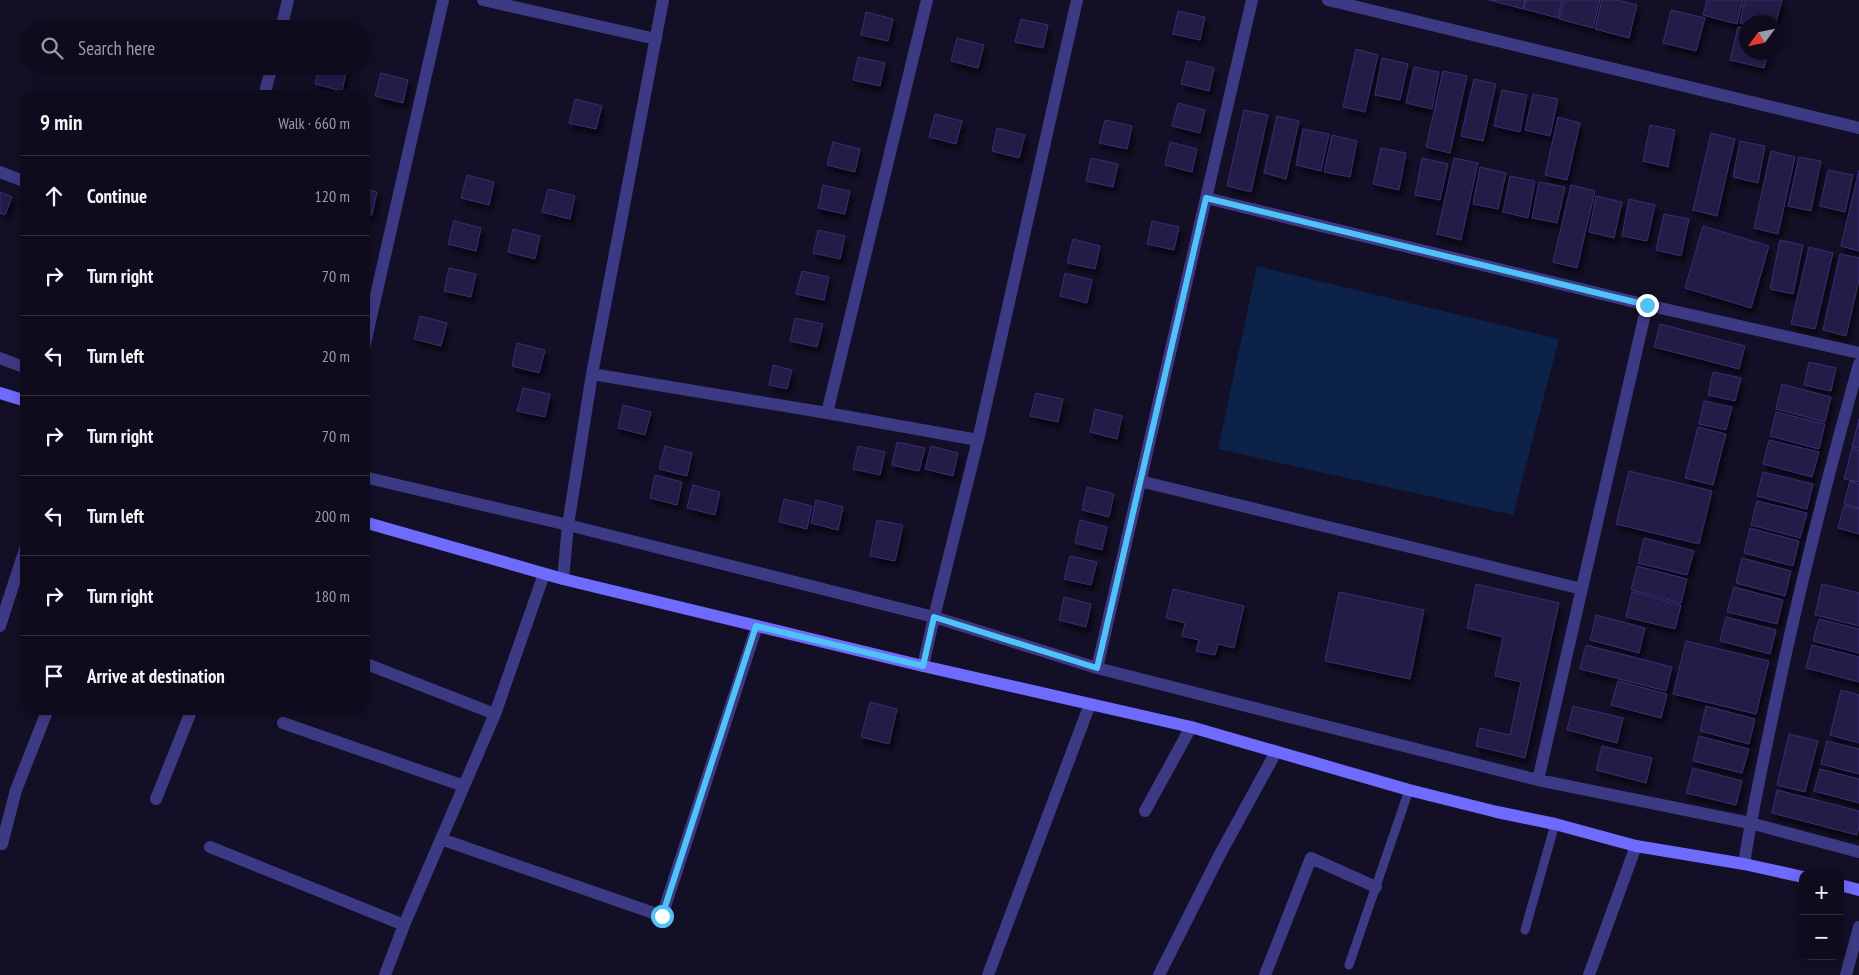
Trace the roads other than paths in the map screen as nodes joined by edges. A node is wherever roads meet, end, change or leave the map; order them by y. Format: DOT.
graph roads {
  1 [pos="288,0"];
  2 [pos="443,0"];
  3 [pos="483,0"];
  4 [pos="663,0"];
  5 [pos="927,0"];
  6 [pos="1077,0"];
  7 [pos="1252,0"];
  8 [pos="1328,0"];
  9 [pos="1365,5"];
  10 [pos="283,20"];
  11 [pos="656,40"];
  12 [pos="270,75"];
  13 [pos="266,90"];
  14 [pos="1859,128"];
  15 [pos="0,172"];
  16 [pos="20,180"];
  17 [pos="1206,198"];
  18 [pos="1647,305"];
  19 [pos="370,322"];
  20 [pos="1859,353"];
  21 [pos="0,358"];
  22 [pos="1859,364"];
  23 [pos="20,366"];
  24 [pos="592,374"];
  25 [pos="0,393"];
  26 [pos="20,399"];
  27 [pos="827,413"];
  28 [pos="978,440"];
  29 [pos="370,478"];
  30 [pos="1140,481"];
  31 [pos="370,524"];
  32 [pos="568,525"];
  33 [pos="20,564"];
  34 [pos="544,574"];
  35 [pos="563,579"];
  36 [pos="1582,589"];
  37 [pos="934,617"];
  38 [pos="0,626"];
  39 [pos="756,626"];
  40 [pos="370,665"];
  41 [pos="923,666"];
  42 [pos="1097,668"];
  43 [pos="1090,704"];
  44 [pos="495,714"];
  45 [pos="46,715"];
  46 [pos="190,715"];
  47 [pos="282,722"];
  48 [pos="1191,727"];
  49 [pos="1276,752"];
  50 [pos="1538,780"];
  51 [pos="464,786"];
  52 [pos="1409,790"];
  53 [pos="156,799"];
  54 [pos="1145,811"];
  55 [pos="1750,823"];
  56 [pos="1555,824"];
  57 [pos="441,839"];
  58 [pos="2,844"];
  59 [pos="1636,846"];
  60 [pos="210,847"];
  61 [pos="1859,852"];
  62 [pos="1744,864"];
  63 [pos="1799,876"];
  64 [pos="1844,886"];
  65 [pos="1376,887"];
  66 [pos="1859,890"];
  67 [pos="404,925"];
  68 [pos="1859,927"];
  69 [pos="1525,930"];
  70 [pos="1349,965"];
  71 [pos="385,975"];
  72 [pos="988,975"];
  73 [pos="1159,975"];
  74 [pos="1264,975"];
  75 [pos="1589,975"];
  76 [pos="1846,975"];
  1 -- 10 [label="street"];
  2 -- 19 [label="street"];
  3 -- 11 [label="street"];
  4 -- 11 [label="street"];
  5 -- 27 [label="street"];
  6 -- 28 [label="street"];
  7 -- 17 [label="street"];
  8 -- 9 [label="street"];
  9 -- 14 [label="street"];
  11 -- 24 [label="street"];
  12 -- 13 [label="street"];
  15 -- 16 [label="street"];
  17 -- 18 [label="street"];
  17 -- 30 [label="street"];
  18 -- 20 [label="street"];
  18 -- 36 [label="street"];
  21 -- 23 [label="street"];
  22 -- 55 [label="street"];
  24 -- 27 [label="street"];
  24 -- 32 [label="street"];
  25 -- 26 [label="street"];
  27 -- 28 [label="street"];
  28 -- 37 [label="street"];
  29 -- 32 [label="street"];
  30 -- 36 [label="street"];
  30 -- 42 [label="street"];
  31 -- 34 [label="street"];
  32 -- 35 [label="street"];
  32 -- 37 [label="street"];
  33 -- 38 [label="street"];
  34 -- 35 [label="street"];
  34 -- 44 [label="street"];
  35 -- 39 [label="street"];
  36 -- 50 [label="street"];
  37 -- 41 [label="street"];
  37 -- 42 [label="street"];
  39 -- 41 [label="street"];
  39 -- 57 [label="street"];
  40 -- 44 [label="street"];
  41 -- 43 [label="street"];
  42 -- 50 [label="street"];
  43 -- 48 [label="street"];
  43 -- 72 [label="street"];
  44 -- 51 [label="street"];
  45 -- 58 [label="street"];
  46 -- 53 [label="street"];
  47 -- 51 [label="street"];
  48 -- 49 [label="street"];
  48 -- 54 [label="street"];
  49 -- 52 [label="street"];
  49 -- 73 [label="street"];
  50 -- 55 [label="street"];
  51 -- 57 [label="street"];
  52 -- 56 [label="street"];
  52 -- 65 [label="lane"];
  55 -- 61 [label="street"];
  55 -- 62 [label="street"];
  56 -- 59 [label="street"];
  56 -- 69 [label="lane"];
  57 -- 67 [label="street"];
  59 -- 62 [label="street"];
  59 -- 75 [label="street"];
  60 -- 67 [label="street"];
  62 -- 63 [label="street"];
  64 -- 66 [label="street"];
  65 -- 70 [label="lane"];
  65 -- 74 [label="street"];
  67 -- 71 [label="street"];
  68 -- 76 [label="street"];
}
